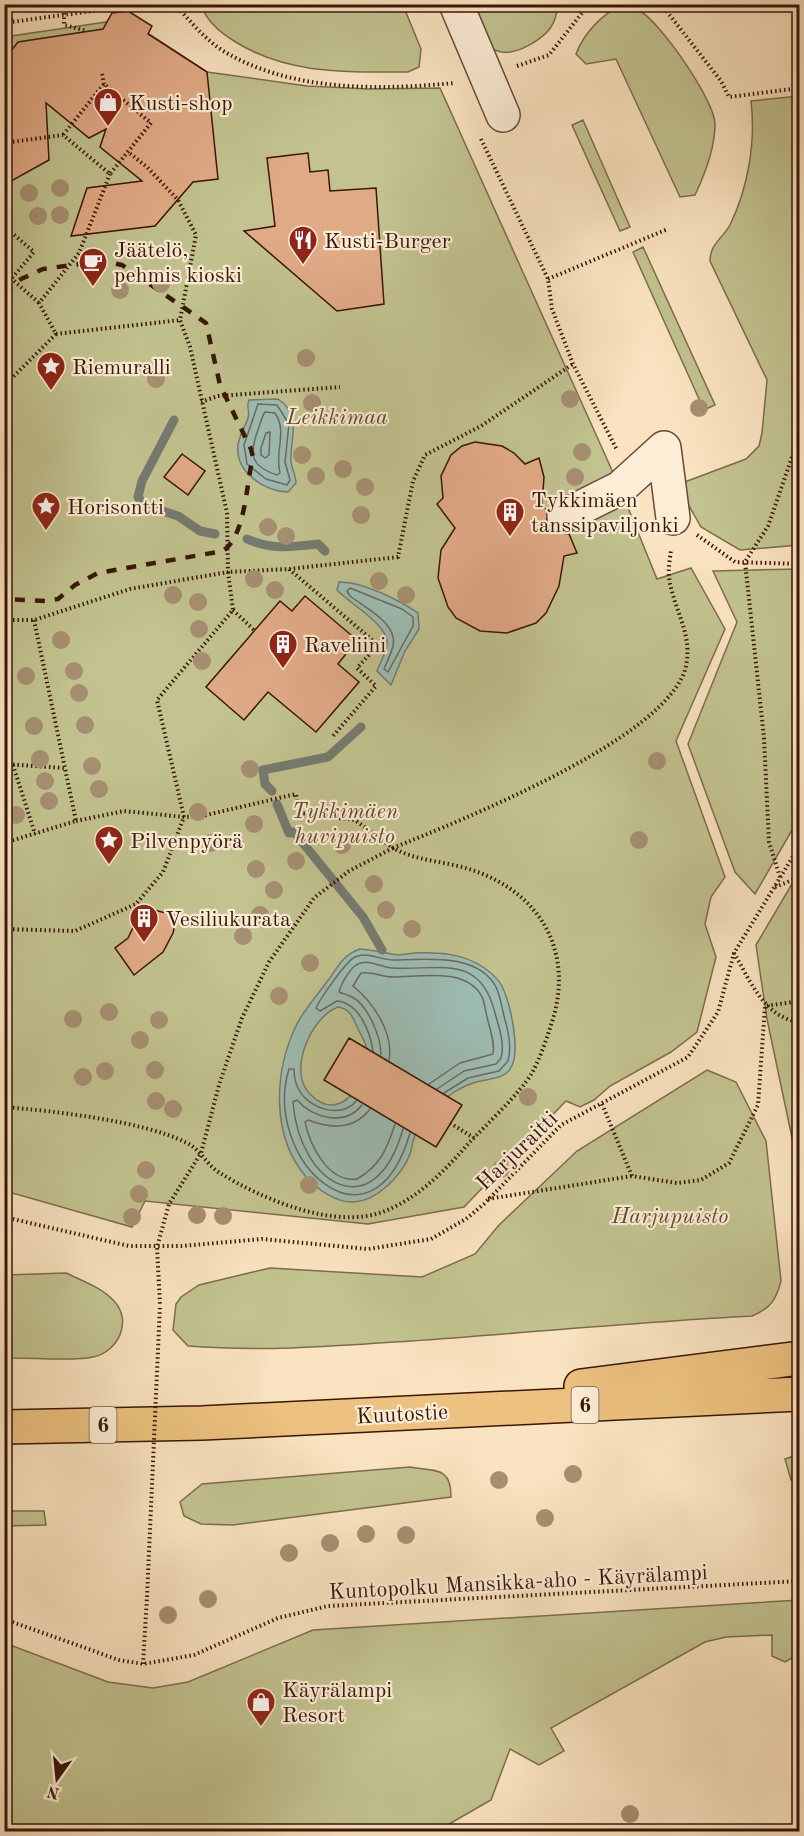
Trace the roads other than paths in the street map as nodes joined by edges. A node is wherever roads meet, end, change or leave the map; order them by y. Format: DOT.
graph roads {
  1 [pos="456,4"];
  2 [pos="491,125"];
  3 [pos="564,516"];
  4 [pos="673,518"];
  5 [pos="800,1358"];
  6 [pos="800,1395"];
  7 [pos="371,1415"];
  8 [pos="4,1427"];
  1 -- 2 [label="street"];
  3 -- 4 [label="street"];
  5 -- 7 [label="highway"];
  6 -- 7 [label="highway, Kuutostie / 6"];
  7 -- 8 [label="highway, Kuutostie / 6"];
}
